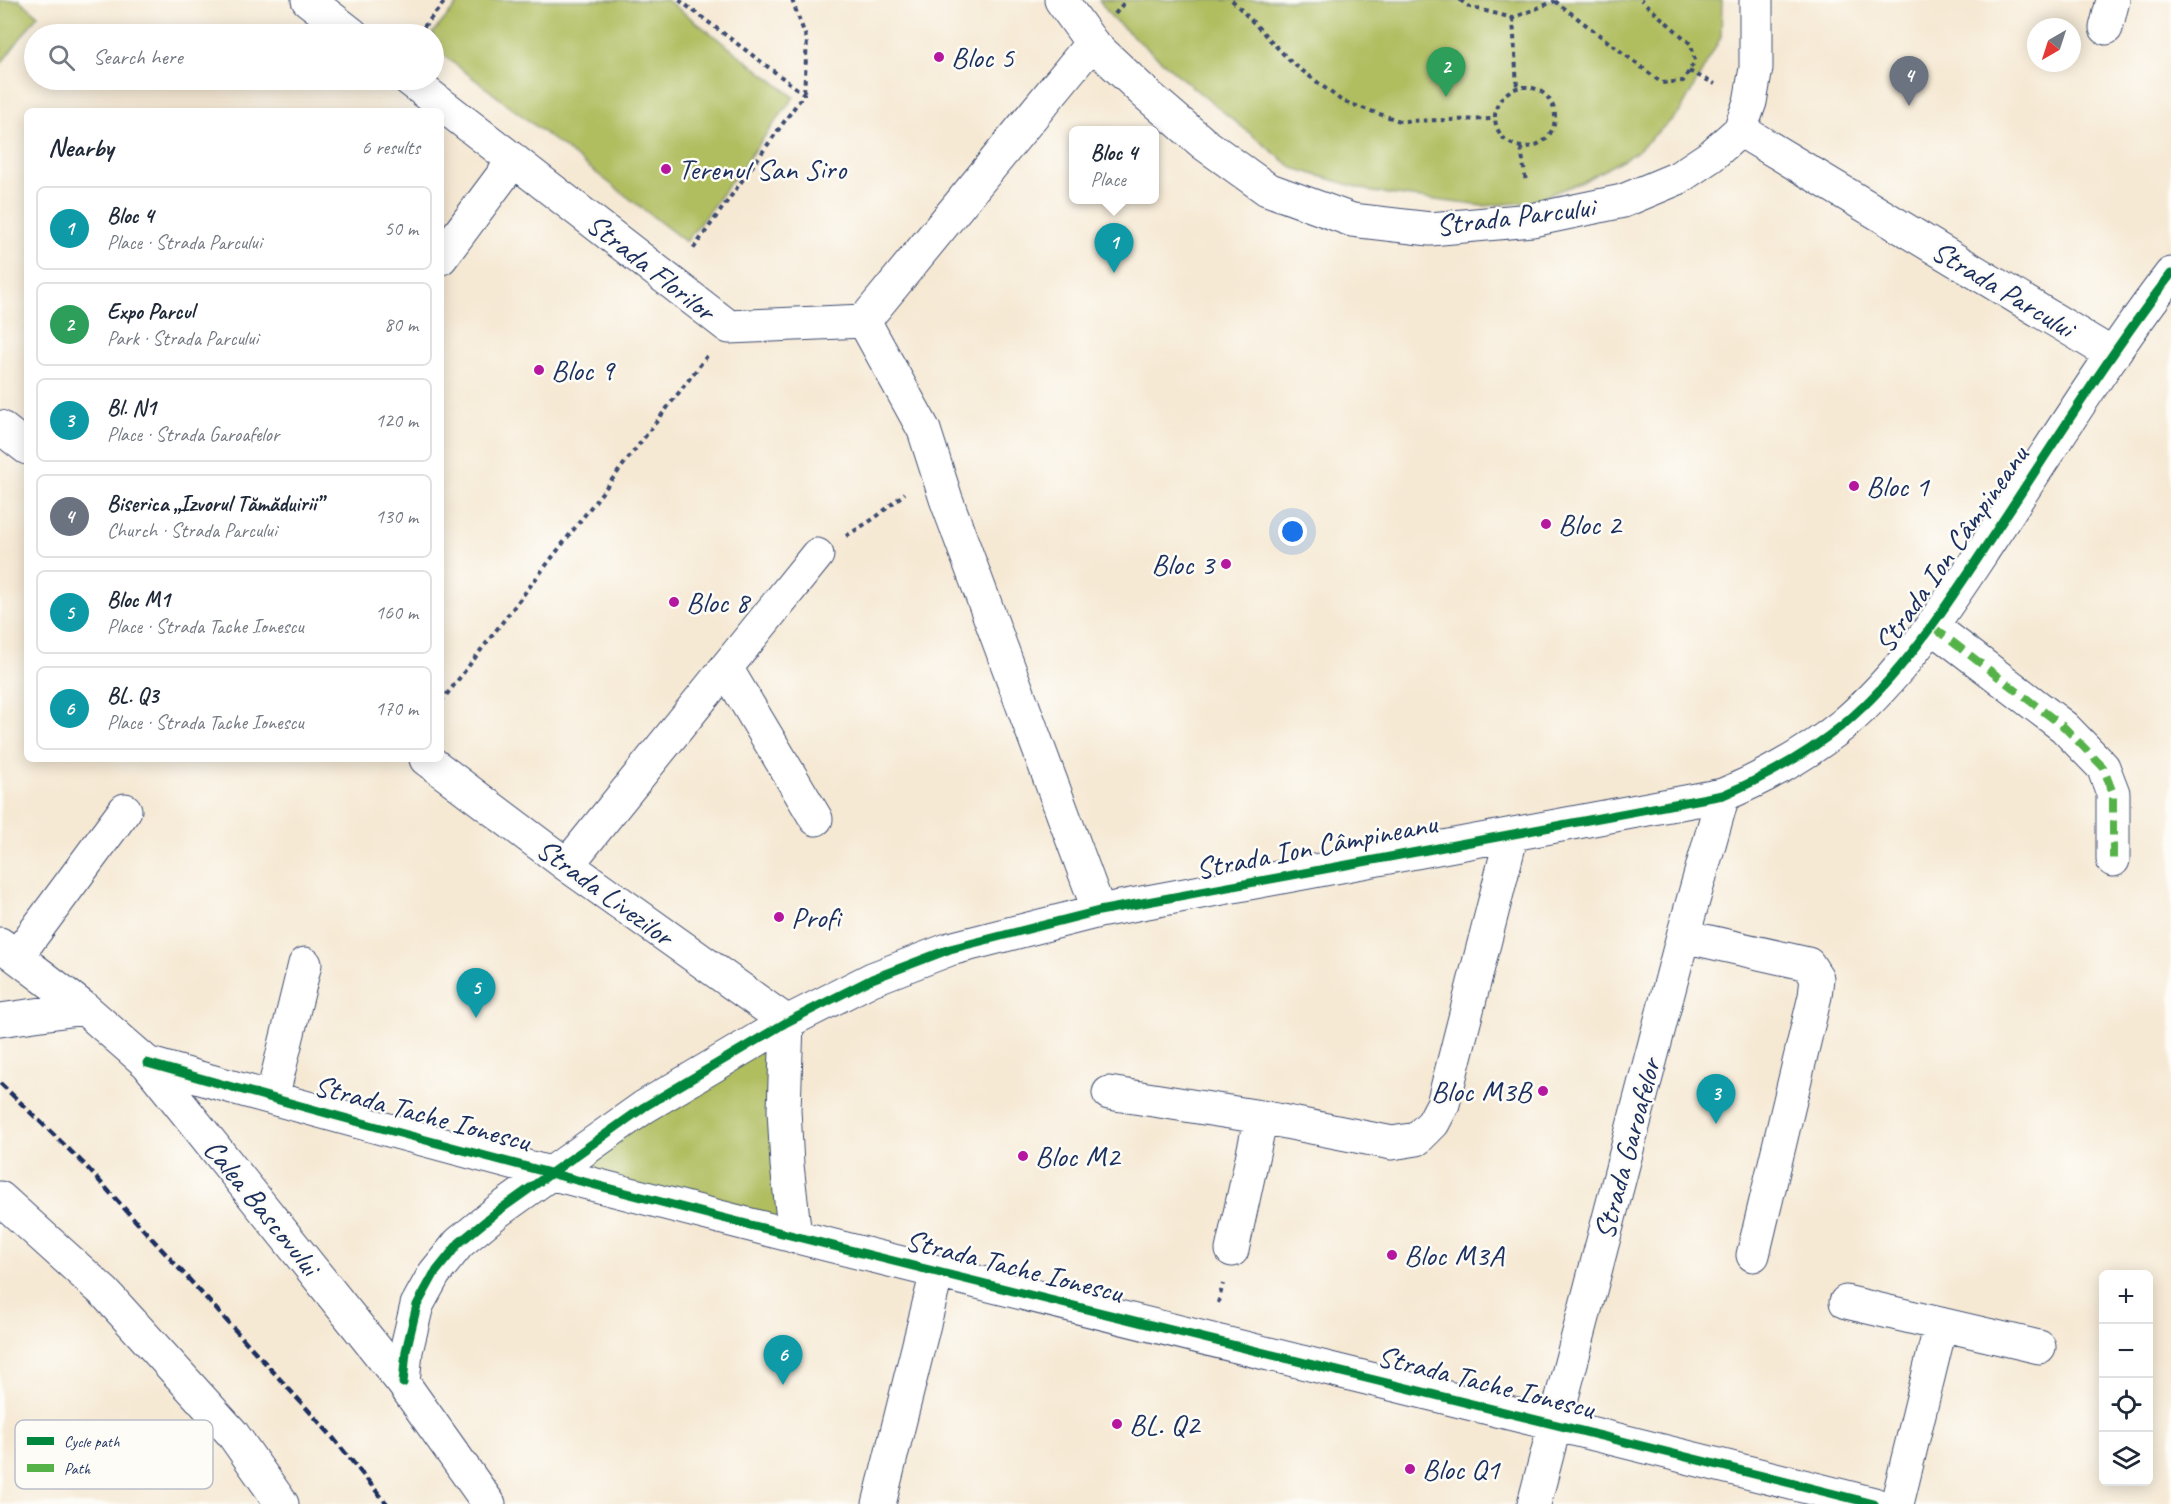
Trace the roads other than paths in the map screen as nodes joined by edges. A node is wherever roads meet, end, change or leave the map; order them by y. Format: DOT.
graph roads {
  1 [pos="308,0"];
  2 [pos="1061,0"];
  3 [pos="1756,0"];
  4 [pos="339,24"];
  5 [pos="1092,43"];
  6 [pos="423,90"];
  7 [pos="1740,130"];
  8 [pos="514,160"];
  9 [pos="444,254"];
  10 [pos="2171,274"];
  11 [pos="864,321"];
  12 [pos="2113,354"];
  13 [pos="0,427"];
  14 [pos="24,446"];
  15 [pos="817,555"];
  16 [pos="1932,627"];
  17 [pos="726,668"];
  18 [pos="430,762"];
  19 [pos="1723,795"];
  20 [pos="125,810"];
  21 [pos="816,819"];
  22 [pos="1512,834"];
  23 [pos="2112,860"];
  24 [pos="567,865"];
  25 [pos="1099,911"];
  26 [pos="1683,936"];
  27 [pos="8,950"];
  28 [pos="305,964"];
  29 [pos="84,1008"];
  30 [pos="0,1020"];
  31 [pos="787,1022"];
  32 [pos="147,1063"];
  33 [pos="1108,1093"];
  34 [pos="272,1098"];
  35 [pos="1262,1117"];
  36 [pos="552,1172"];
  37 [pos="0,1198"];
  38 [pos="795,1237"];
  39 [pos="1232,1250"];
  40 [pos="1753,1255"];
  41 [pos="937,1272"];
  42 [pos="1846,1302"];
  43 [pos="1941,1324"];
  44 [pos="2039,1347"];
  45 [pos="403,1383"];
  46 [pos="1554,1423"];
  47 [pos="282,1504"];
  48 [pos="489,1504"];
  49 [pos="879,1504"];
  50 [pos="1534,1504"];
  51 [pos="1874,1504"];
  52 [pos="1897,1504"];
  1 -- 4 [label="street"];
  2 -- 5 [label="street, Strada Parcului"];
  3 -- 7 [label="street, Strada Parcului"];
  5 -- 7 [label="street, Strada Parcului"];
  5 -- 11 [label="street"];
  6 -- 8 [label="street, Strada Florilor"];
  7 -- 12 [label="street, Strada Parcului"];
  8 -- 9 [label="street"];
  8 -- 11 [label="street, Strada Florilor"];
  10 -- 12 [label="street, Strada Ion Câmpineanu"];
  11 -- 25 [label="street"];
  12 -- 16 [label="street, Strada Ion Câmpineanu"];
  13 -- 14 [label="street"];
  15 -- 17 [label="street"];
  16 -- 19 [label="street, Strada Ion Câmpineanu"];
  16 -- 23 [label="street"];
  17 -- 21 [label="street"];
  17 -- 24 [label="street"];
  18 -- 24 [label="street, Strada Livezilor"];
  19 -- 22 [label="street, Strada Ion Câmpineanu"];
  19 -- 26 [label="street, Strada Garoafelor"];
  20 -- 27 [label="street"];
  22 -- 25 [label="street, Strada Ion Câmpineanu"];
  22 -- 35 [label="street"];
  24 -- 31 [label="street, Strada Livezilor"];
  25 -- 31 [label="street, Strada Ion Câmpineanu"];
  26 -- 40 [label="street"];
  26 -- 46 [label="street, Strada Garoafelor"];
  27 -- 29 [label="street, Calea Bascovului"];
  28 -- 34 [label="street"];
  29 -- 30 [label="street"];
  29 -- 32 [label="street, Calea Bascovului"];
  31 -- 36 [label="street, Strada Ion Câmpineanu"];
  31 -- 38 [label="street"];
  32 -- 34 [label="street, Strada Tache Ionescu"];
  32 -- 45 [label="street, Calea Bascovului"];
  33 -- 35 [label="street"];
  34 -- 36 [label="street, Strada Tache Ionescu"];
  35 -- 39 [label="street"];
  36 -- 38 [label="street, Strada Tache Ionescu"];
  36 -- 45 [label="street, Strada Ion Câmpineanu"];
  37 -- 47 [label="street"];
  38 -- 41 [label="street, Strada Tache Ionescu"];
  41 -- 46 [label="street, Strada Tache Ionescu"];
  41 -- 49 [label="street"];
  42 -- 43 [label="street"];
  43 -- 44 [label="street"];
  43 -- 52 [label="street"];
  45 -- 48 [label="street, Calea Bascovului"];
  46 -- 50 [label="street, Strada Garoafelor"];
  46 -- 51 [label="street, Strada Tache Ionescu"];
}
